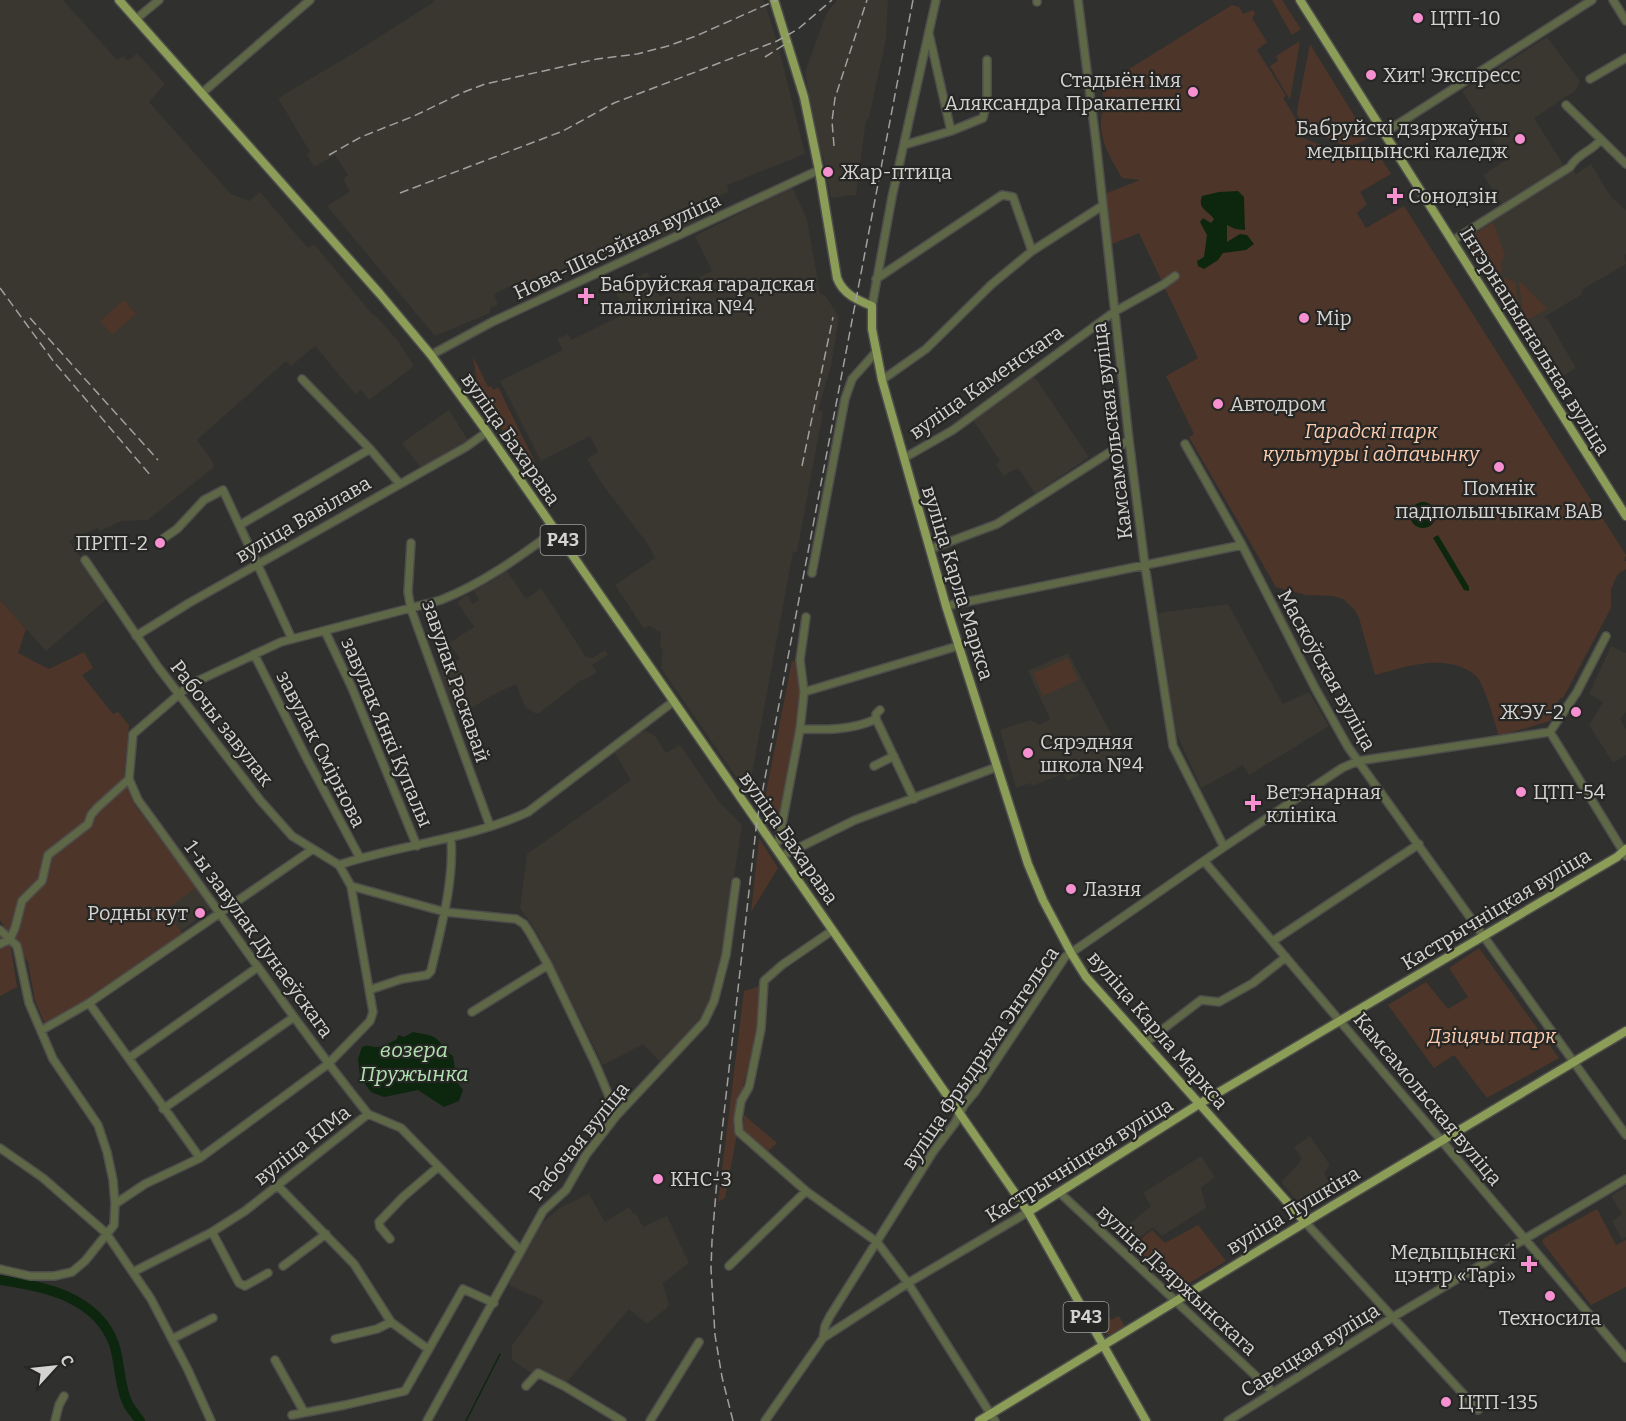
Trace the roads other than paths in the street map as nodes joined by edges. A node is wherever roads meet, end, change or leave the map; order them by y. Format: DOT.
graph roads {
  1 [pos="119,0"];
  2 [pos="159,0"];
  3 [pos="310,0"];
  4 [pos="774,0"];
  5 [pos="936,0"];
  6 [pos="1078,0"];
  7 [pos="1300,0"];
  8 [pos="1592,0"];
  9 [pos="1613,0"];
  10 [pos="136,19"];
  11 [pos="1626,21"];
  12 [pos="929,32"];
  13 [pos="1626,58"];
  14 [pos="987,60"];
  15 [pos="1590,79"];
  16 [pos="202,93"];
  17 [pos="1566,105"];
  18 [pos="951,132"];
  19 [pos="1384,133"];
  20 [pos="1601,139"];
  21 [pos="904,145"];
  22 [pos="1626,164"];
  23 [pos="819,170"];
  24 [pos="1102,206"];
  25 [pos="1452,241"];
  26 [pos="1032,250"];
  27 [pos="1175,276"];
  28 [pos="876,279"];
  29 [pos="872,306"];
  30 [pos="1114,312"];
  31 [pos="876,352"];
  32 [pos="431,355"];
  33 [pos="302,379"];
  34 [pos="882,380"];
  35 [pos="487,432"];
  36 [pos="1129,440"];
  37 [pos="1185,444"];
  38 [pos="370,449"];
  39 [pos="904,458"];
  40 [pos="399,483"];
  41 [pos="1626,516"];
  42 [pos="240,525"];
  43 [pos="556,530"];
  44 [pos="164,538"];
  45 [pos="411,543"];
  46 [pos="1242,545"];
  47 [pos="930,549"];
  48 [pos="85,560"];
  49 [pos="258,565"];
  50 [pos="1145,566"];
  51 [pos="812,573"];
  52 [pos="946,606"];
  53 [pos="411,609"];
  54 [pos="806,617"];
  55 [pos="326,631"];
  56 [pos="136,636"];
  57 [pos="1606,636"];
  58 [pos="292,639"];
  59 [pos="958,645"];
  60 [pos="254,654"];
  61 [pos="804,692"];
  62 [pos="178,693"];
  63 [pos="674,701"];
  64 [pos="880,710"];
  65 [pos="876,719"];
  66 [pos="800,729"];
  67 [pos="1550,732"];
  68 [pos="894,756"];
  69 [pos="1358,761"];
  70 [pos="874,766"];
  71 [pos="998,767"];
  72 [pos="129,779"];
  73 [pos="914,799"];
  74 [pos="490,826"];
  75 [pos="451,838"];
  76 [pos="774,844"];
  77 [pos="1419,844"];
  78 [pos="417,846"];
  79 [pos="1224,846"];
  80 [pos="313,849"];
  81 [pos="1625,852"];
  82 [pos="782,856"];
  83 [pos="360,858"];
  84 [pos="1204,861"];
  85 [pos="339,865"];
  86 [pos="736,882"];
  87 [pos="351,886"];
  88 [pos="445,912"];
  89 [pos="222,914"];
  90 [pos="0,930"];
  91 [pos="833,930"];
  92 [pos="1483,935"];
  93 [pos="10,939"];
  94 [pos="1273,941"];
  95 [pos="0,944"];
  96 [pos="1071,953"];
  97 [pos="1286,957"];
  98 [pos="548,965"];
  99 [pos="258,967"];
  100 [pos="369,990"];
  101 [pos="89,1003"];
  102 [pos="472,1012"];
  103 [pos="294,1017"];
  104 [pos="1340,1021"];
  105 [pos="42,1030"];
  106 [pos="1626,1031"];
  107 [pos="1145,1043"];
  108 [pos="129,1058"];
  109 [pos="1574,1062"];
  110 [pos="328,1065"];
  111 [pos="1199,1104"];
  112 [pos="163,1109"];
  113 [pos="368,1114"];
  114 [pos="616,1115"];
  115 [pos="960,1116"];
  116 [pos="1626,1135"];
  117 [pos="1441,1141"];
  118 [pos="0,1148"];
  119 [pos="200,1158"];
  120 [pos="438,1167"];
  121 [pos="1626,1179"];
  122 [pos="278,1186"];
  123 [pos="806,1191"];
  124 [pos="1060,1193"];
  125 [pos="115,1204"];
  126 [pos="1028,1212"];
  127 [pos="1305,1222"];
  128 [pos="212,1232"];
  129 [pos="106,1233"];
  130 [pos="326,1234"];
  131 [pos="390,1239"];
  132 [pos="1524,1239"];
  133 [pos="878,1242"];
  134 [pos="521,1251"];
  135 [pos="283,1266"];
  136 [pos="729,1266"];
  137 [pos="0,1269"];
  138 [pos="134,1272"];
  139 [pos="268,1273"];
  140 [pos="908,1283"];
  141 [pos="1176,1301"];
  142 [pos="494,1303"];
  143 [pos="1394,1317"];
  144 [pos="213,1318"];
  145 [pos="392,1322"];
  146 [pos="823,1338"];
  147 [pos="172,1339"];
  148 [pos="335,1340"];
  149 [pos="699,1342"];
  150 [pos="1102,1346"];
  151 [pos="428,1348"];
  152 [pos="1626,1358"];
  153 [pos="275,1360"];
  154 [pos="526,1386"];
  155 [pos="1273,1392"];
  156 [pos="64,1395"];
  157 [pos="1478,1410"];
  158 [pos="304,1412"];
  159 [pos="292,1414"];
  160 [pos="993,1417"];
  161 [pos="55,1421"];
  162 [pos="211,1421"];
  163 [pos="427,1421"];
  164 [pos="622,1421"];
  165 [pos="650,1421"];
  166 [pos="765,1421"];
  167 [pos="979,1421"];
  168 [pos="1146,1421"];
  169 [pos="1228,1421"];
  1 -- 10 [label="main road, вуліца Бахарава / Р43"];
  2 -- 10 [label="street"];
  3 -- 16 [label="street"];
  4 -- 23 [label="main road"];
  5 -- 12 [label="street, вуліца Карла Маркса"];
  6 -- 24 [label="street, Камсамольская вуліца"];
  7 -- 19 [label="main road, Інтэрнацыянальная вуліца"];
  8 -- 19 [label="street"];
  9 -- 11 [label="street"];
  10 -- 16 [label="main road, вуліца Бахарава / Р43"];
  12 -- 18 [label="street"];
  12 -- 21 [label="street, вуліца Карла Маркса"];
  13 -- 15 [label="street"];
  14 -- 18 [label="street"];
  16 -- 32 [label="main road, вуліца Бахарава / Р43"];
  17 -- 20 [label="street"];
  18 -- 21 [label="street"];
  19 -- 25 [label="main road, Інтэрнацыянальная вуліца"];
  20 -- 22 [label="street"];
  20 -- 25 [label="street"];
  21 -- 28 [label="street, вуліца Карла Маркса"];
  23 -- 29 [label="main road"];
  23 -- 32 [label="street, Нова-Шасэйная вуліца"];
  24 -- 26 [label="street"];
  24 -- 30 [label="street, Камсамольская вуліца"];
  25 -- 41 [label="main road, Інтэрнацыянальная вуліца"];
  26 -- 28 [label="street"];
  26 -- 34 [label="street"];
  27 -- 30 [label="street, вуліца Каменскага"];
  28 -- 29 [label="street, вуліца Карла Маркса"];
  29 -- 31 [label="main road, вуліца Карла Маркса"];
  30 -- 36 [label="street, Камсамольская вуліца"];
  30 -- 39 [label="street, вуліца Каменскага"];
  31 -- 34 [label="main road, вуліца Карла Маркса"];
  31 -- 51 [label="street"];
  32 -- 35 [label="main road, вуліца Бахарава / Р43"];
  33 -- 38 [label="street"];
  34 -- 39 [label="main road, вуліца Карла Маркса"];
  35 -- 40 [label="street, вуліца Вавілава"];
  35 -- 43 [label="main road, вуліца Бахарава / Р43"];
  36 -- 47 [label="street"];
  36 -- 50 [label="street, Камсамольская вуліца"];
  37 -- 46 [label="street, Маскоўская вуліца"];
  38 -- 40 [label="street"];
  38 -- 42 [label="street"];
  39 -- 47 [label="main road, вуліца Карла Маркса"];
  40 -- 49 [label="street, вуліца Вавілава"];
  42 -- 44 [label="street"];
  42 -- 49 [label="street"];
  43 -- 53 [label="street"];
  43 -- 63 [label="main road, вуліца Бахарава / Р43"];
  45 -- 53 [label="street, завулак Раскавай"];
  46 -- 50 [label="street"];
  46 -- 69 [label="street, Маскоўская вуліца"];
  47 -- 52 [label="main road, вуліца Карла Маркса"];
  48 -- 56 [label="street, Рабочы завулак"];
  49 -- 56 [label="street, вуліца Вавілава"];
  49 -- 58 [label="street"];
  50 -- 52 [label="street"];
  50 -- 79 [label="street, Камсамольская вуліца"];
  52 -- 59 [label="main road, вуліца Карла Маркса"];
  53 -- 55 [label="street"];
  53 -- 74 [label="street, завулак Раскавай"];
  54 -- 61 [label="street"];
  55 -- 58 [label="street"];
  55 -- 78 [label="street, завулак Янкі Купалы"];
  56 -- 62 [label="street, Рабочы завулак"];
  57 -- 67 [label="street"];
  58 -- 60 [label="street"];
  59 -- 61 [label="street"];
  59 -- 71 [label="main road, вуліца Карла Маркса"];
  60 -- 62 [label="street"];
  60 -- 83 [label="street, завулак Смірнова"];
  61 -- 66 [label="street"];
  62 -- 72 [label="street"];
  62 -- 80 [label="street, Рабочы завулак"];
  63 -- 74 [label="street"];
  63 -- 76 [label="main road, вуліца Бахарава / Р43"];
  64 -- 65 [label="street"];
  65 -- 66 [label="street"];
  65 -- 68 [label="street"];
  66 -- 76 [label="street"];
  67 -- 69 [label="street, вуліца Фрыдрыха Энгельса"];
  67 -- 81 [label="street"];
  68 -- 70 [label="street"];
  68 -- 73 [label="street"];
  69 -- 77 [label="street, Маскоўская вуліца"];
  69 -- 79 [label="street, вуліца Фрыдрыха Энгельса"];
  71 -- 73 [label="street"];
  71 -- 96 [label="main road, вуліца Карла Маркса"];
  72 -- 89 [label="street, 1-ы завулак Дунаеўскага"];
  72 -- 93 [label="street"];
  73 -- 82 [label="street"];
  74 -- 75 [label="street"];
  75 -- 78 [label="street"];
  75 -- 88 [label="street"];
  76 -- 82 [label="main road, вуліца Бахарава / Р43"];
  77 -- 92 [label="street, Маскоўская вуліца"];
  77 -- 94 [label="street"];
  78 -- 83 [label="street"];
  79 -- 84 [label="street, вуліца Фрыдрыха Энгельса"];
  80 -- 85 [label="street, Рабочы завулак"];
  80 -- 89 [label="street"];
  81 -- 92 [label="main road, Кастрычніцкая вуліца"];
  82 -- 91 [label="main road, вуліца Бахарава / Р43"];
  83 -- 85 [label="street"];
  84 -- 94 [label="street, Камсамольская вуліца"];
  84 -- 96 [label="street, вуліца Фрыдрыха Энгельса"];
  85 -- 87 [label="street, Рабочы завулак"];
  86 -- 114 [label="street, Рабочая вуліца"];
  87 -- 88 [label="street"];
  87 -- 100 [label="street, Рабочы завулак"];
  88 -- 98 [label="street"];
  88 -- 100 [label="street"];
  89 -- 99 [label="street, 1-ы завулак Дунаеўскага"];
  89 -- 101 [label="street"];
  90 -- 93 [label="street"];
  91 -- 115 [label="main road, вуліца Бахарава / Р43"];
  91 -- 123 [label="street, вуліца Бахарава"];
  92 -- 104 [label="main road, Кастрычніцкая вуліца"];
  92 -- 109 [label="street, Маскоўская вуліца"];
  93 -- 95 [label="street"];
  93 -- 105 [label="street"];
  94 -- 97 [label="street, Камсамольская вуліца"];
  96 -- 107 [label="main road, вуліца Карла Маркса"];
  96 -- 115 [label="street, вуліца Фрыдрыха Энгельса"];
  97 -- 104 [label="street, Камсамольская вуліца"];
  97 -- 107 [label="street"];
  98 -- 102 [label="street"];
  98 -- 114 [label="street"];
  99 -- 103 [label="street, 1-ы завулак Дунаеўскага"];
  99 -- 108 [label="street"];
  100 -- 110 [label="street, Рабочы завулак"];
  101 -- 105 [label="street"];
  101 -- 108 [label="street"];
  103 -- 110 [label="street, 1-ы завулак Дунаеўскага"];
  103 -- 112 [label="street"];
  104 -- 111 [label="main road, Кастрычніцкая вуліца"];
  104 -- 117 [label="street, Камсамольская вуліца"];
  105 -- 125 [label="street"];
  106 -- 109 [label="main road, вуліца Пушкіна"];
  107 -- 111 [label="main road, вуліца Карла Маркса"];
  108 -- 112 [label="street"];
  109 -- 116 [label="street, Маскоўская вуліца"];
  109 -- 117 [label="main road, вуліца Пушкіна"];
  110 -- 113 [label="street, 1-ы завулак Дунаеўскага"];
  110 -- 119 [label="street, Рабочы завулак"];
  111 -- 124 [label="main road, Кастрычніцкая вуліца"];
  111 -- 127 [label="main road, вуліца Карла Маркса"];
  112 -- 119 [label="street"];
  113 -- 120 [label="street, вуліца КІМа"];
  113 -- 122 [label="street, вуліца КІМа"];
  114 -- 134 [label="street, Рабочая вуліца"];
  115 -- 126 [label="main road, вуліца Бахарава / Р43"];
  115 -- 133 [label="street, вуліца Фрыдрыха Энгельса"];
  117 -- 127 [label="main road, вуліца Пушкіна"];
  117 -- 132 [label="street, Камсамольская вуліца"];
  118 -- 129 [label="street"];
  119 -- 125 [label="street, Рабочы завулак"];
  120 -- 131 [label="street"];
  120 -- 134 [label="street, вуліца КІМа"];
  121 -- 132 [label="street, Савецкая вуліца"];
  122 -- 128 [label="street, вуліца КІМа"];
  122 -- 130 [label="street"];
  123 -- 133 [label="street"];
  123 -- 136 [label="street"];
  124 -- 126 [label="main road, Кастрычніцкая вуліца"];
  124 -- 141 [label="street, вуліца Дзяржынскага"];
  125 -- 129 [label="street"];
  126 -- 140 [label="street, Кастрычніцкая вуліца"];
  126 -- 150 [label="main road, вуліца Бахарава / Р43"];
  127 -- 141 [label="main road, вуліца Пушкіна"];
  127 -- 143 [label="street, вуліца Карла Маркса"];
  128 -- 138 [label="street, вуліца КІМа"];
  128 -- 139 [label="street"];
  129 -- 137 [label="street"];
  129 -- 138 [label="street"];
  130 -- 135 [label="street"];
  130 -- 145 [label="street"];
  132 -- 143 [label="street, Савецкая вуліца"];
  132 -- 152 [label="street, Камсамольская вуліца"];
  133 -- 140 [label="street"];
  133 -- 146 [label="street, вуліца Фрыдрыха Энгельса"];
  134 -- 142 [label="street, Рабочая вуліца"];
  138 -- 147 [label="street"];
  140 -- 146 [label="street, Кастрычніцкая вуліца"];
  140 -- 160 [label="street"];
  141 -- 150 [label="main road, вуліца Пушкіна"];
  141 -- 155 [label="street, вуліца Дзяржынскага"];
  142 -- 151 [label="street"];
  142 -- 163 [label="street, Рабочая вуліца"];
  143 -- 155 [label="street, Савецкая вуліца"];
  143 -- 157 [label="street, вуліца Карла Маркса"];
  144 -- 147 [label="street"];
  145 -- 148 [label="street"];
  145 -- 151 [label="street"];
  146 -- 166 [label="street, Кастрычніцкая вуліца"];
  147 -- 162 [label="street"];
  149 -- 165 [label="street"];
  150 -- 160 [label="main road, вуліца Пушкіна"];
  150 -- 168 [label="main road, вуліца Бахарава / Р43"];
  151 -- 158 [label="street"];
  153 -- 158 [label="street"];
  154 -- 164 [label="street"];
  155 -- 169 [label="street, Савецкая вуліца"];
  156 -- 161 [label="street"];
  158 -- 159 [label="street"];
  160 -- 167 [label="main road, вуліца Пушкіна"];
}
